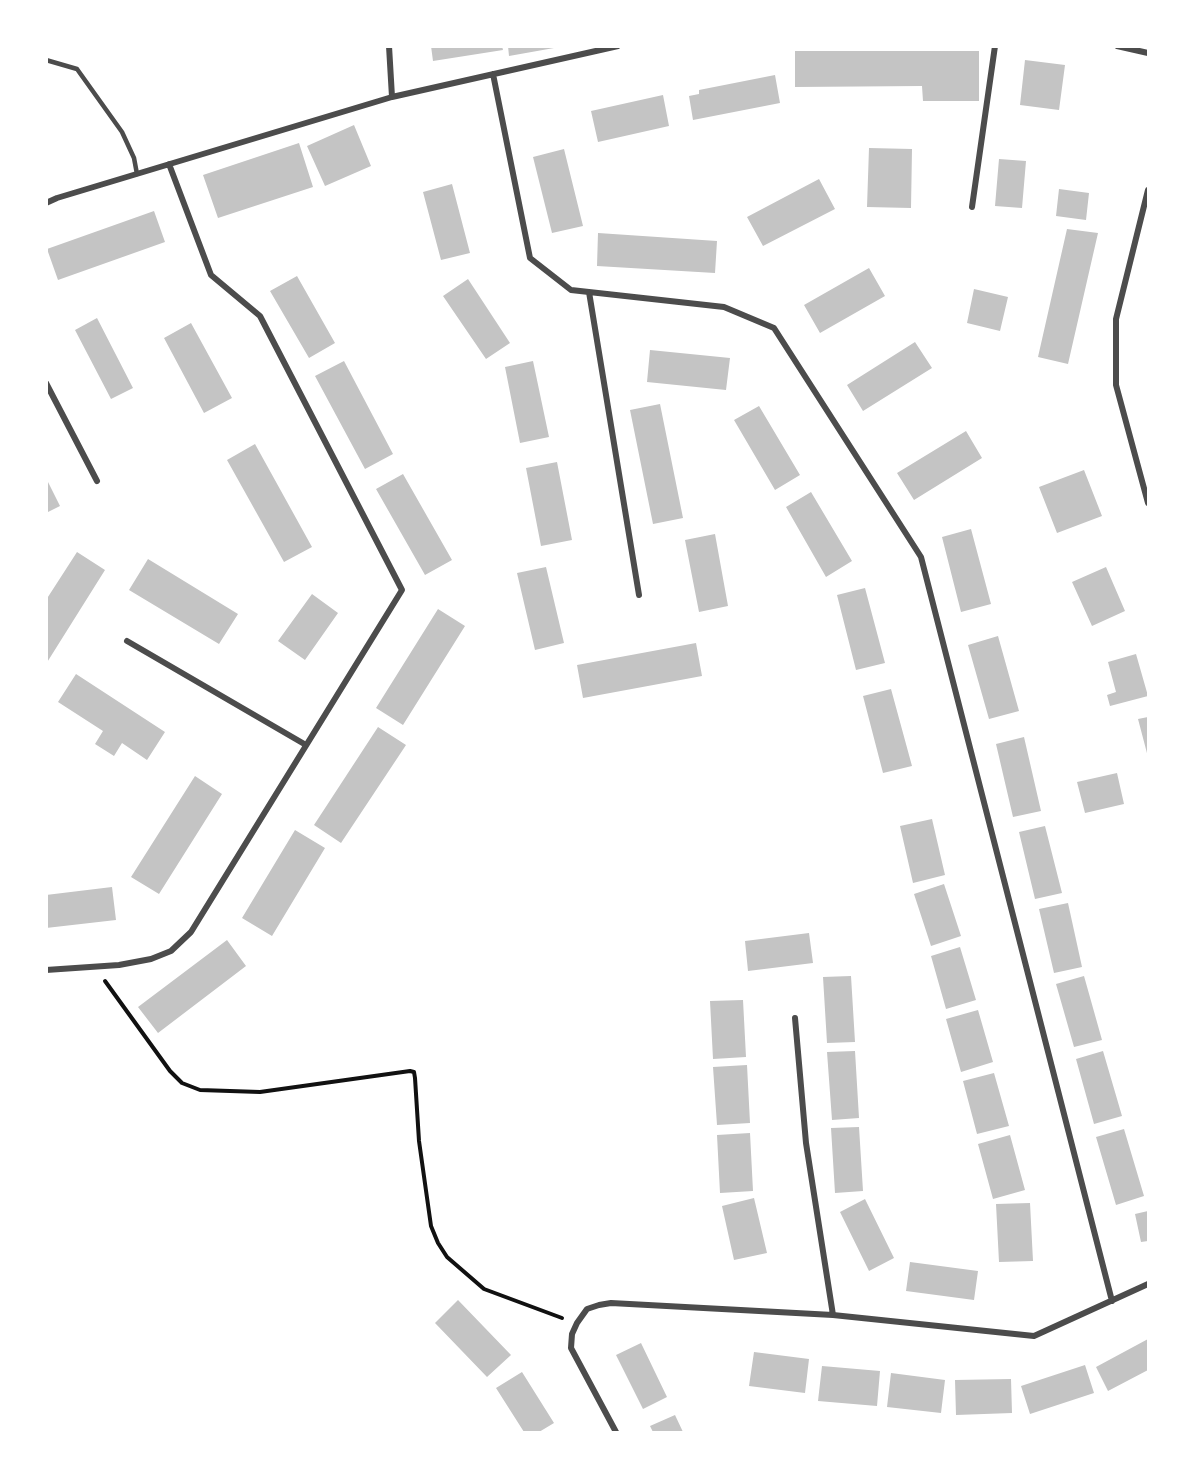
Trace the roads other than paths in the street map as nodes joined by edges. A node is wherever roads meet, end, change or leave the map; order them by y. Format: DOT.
graph roads {
  1 [pos="389,46"];
  2 [pos="618,46"];
  3 [pos="995,46"];
  4 [pos="1117,46"];
  5 [pos="1149,54"];
  6 [pos="46,60"];
  7 [pos="493,74"];
  8 [pos="392,97"];
  9 [pos="169,164"];
  10 [pos="137,174"];
  11 [pos="1149,190"];
  12 [pos="46,203"];
  13 [pos="972,207"];
  14 [pos="588,292"];
  15 [pos="46,383"];
  16 [pos="97,481"];
  17 [pos="1149,502"];
  18 [pos="639,595"];
  19 [pos="127,641"];
  20 [pos="306,745"];
  21 [pos="46,970"];
  22 [pos="795,1018"];
  23 [pos="1149,1284"];
  24 [pos="1112,1301"];
  25 [pos="833,1315"];
  26 [pos="616,1432"];
  1 -- 8 [label="street"];
  2 -- 7 [label="street"];
  3 -- 13 [label="street"];
  4 -- 5 [label="street"];
  6 -- 10 [label="lane"];
  7 -- 8 [label="street"];
  7 -- 14 [label="street"];
  8 -- 9 [label="street"];
  9 -- 10 [label="street"];
  9 -- 20 [label="street"];
  10 -- 12 [label="street"];
  11 -- 17 [label="street"];
  14 -- 18 [label="street"];
  14 -- 24 [label="street"];
  15 -- 16 [label="street"];
  19 -- 20 [label="street"];
  20 -- 21 [label="street"];
  22 -- 25 [label="street"];
  23 -- 24 [label="street"];
  24 -- 25 [label="street"];
  25 -- 26 [label="street"];
}
